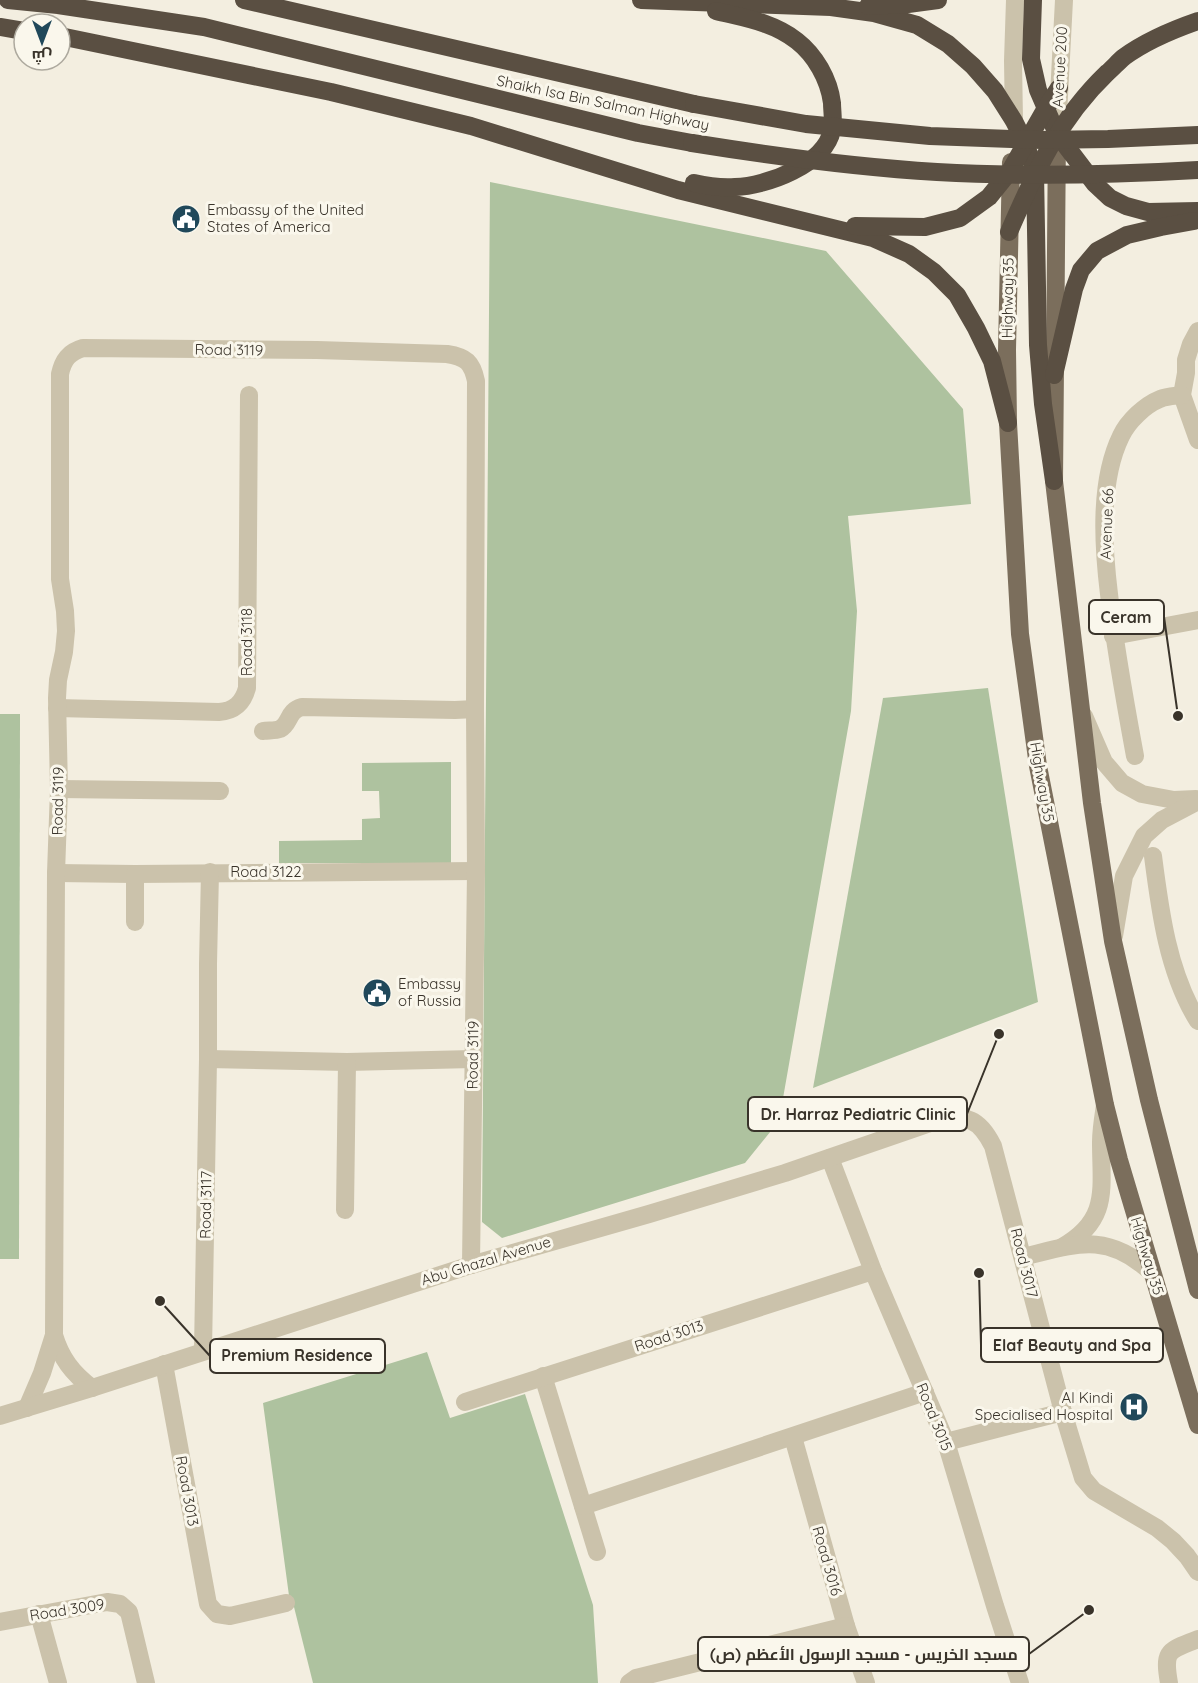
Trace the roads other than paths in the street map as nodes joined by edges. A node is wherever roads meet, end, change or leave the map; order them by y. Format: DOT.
graph roads {
  1 [pos="8,0"];
  2 [pos="244,0"];
  3 [pos="641,0"];
  4 [pos="938,0"];
  5 [pos="1015,0"];
  6 [pos="1033,0"];
  7 [pos="1064,0"];
  8 [pos="675,2"];
  9 [pos="831,7"];
  10 [pos="1198,21"];
  11 [pos="72,38"];
  12 [pos="1059,88"];
  13 [pos="1046,108"];
  14 [pos="1014,121"];
  15 [pos="1058,134"];
  16 [pos="1198,135"];
  17 [pos="1026,145"];
  18 [pos="610,168"];
  19 [pos="1198,170"];
  20 [pos="1010,171"];
  21 [pos="1035,172"];
  22 [pos="1198,211"];
  23 [pos="1198,220"];
  24 [pos="818,223"];
  25 [pos="1009,232"];
  26 [pos="1198,331"];
  27 [pos="1054,375"];
  28 [pos="249,395"];
  29 [pos="1182,395"];
  30 [pos="1008,423"];
  31 [pos="1198,440"];
  32 [pos="1054,481"];
  33 [pos="1198,620"];
  34 [pos="1113,636"];
  35 [pos="57,708"];
  36 [pos="475,709"];
  37 [pos="1081,711"];
  38 [pos="263,731"];
  39 [pos="1135,756"];
  40 [pos="59,789"];
  41 [pos="220,791"];
  42 [pos="1198,800"];
  43 [pos="1153,856"];
  44 [pos="210,872"];
  45 [pos="476,872"];
  46 [pos="57,873"];
  47 [pos="135,874"];
  48 [pos="135,922"];
  49 [pos="1113,941"];
  50 [pos="1198,1021"];
  51 [pos="208,1059"];
  52 [pos="473,1059"];
  53 [pos="347,1062"];
  54 [pos="1105,1106"];
  55 [pos="974,1122"];
  56 [pos="830,1158"];
  57 [pos="345,1210"];
  58 [pos="1062,1247"];
  59 [pos="1023,1257"];
  60 [pos="471,1265"];
  61 [pos="873,1271"];
  62 [pos="1152,1273"];
  63 [pos="1198,1290"];
  64 [pos="54,1335"];
  65 [pos="203,1351"];
  66 [pos="164,1364"];
  67 [pos="543,1376"];
  68 [pos="92,1388"];
  69 [pos="925,1392"];
  70 [pos="465,1402"];
  71 [pos="27,1408"];
  72 [pos="1063,1412"];
  73 [pos="0,1416"];
  74 [pos="1198,1425"];
  75 [pos="793,1437"];
  76 [pos="946,1442"];
  77 [pos="584,1506"];
  78 [pos="597,1552"];
  79 [pos="1198,1572"];
  80 [pos="286,1603"];
  81 [pos="39,1614"];
  82 [pos="0,1622"];
  83 [pos="846,1626"];
  84 [pos="1198,1639"];
  85 [pos="1167,1675"];
  86 [pos="58,1683"];
  87 [pos="147,1683"];
  88 [pos="629,1683"];
  89 [pos="866,1683"];
  90 [pos="1020,1683"];
  1 -- 19 [label="highway, Shaikh Isa Bin Salman Highway, bridge"];
  2 -- 16 [label="highway, Shaikh Isa Bin Salman Highway, bridge"];
  3 -- 8 [label="highway"];
  4 -- 9 [label="highway"];
  5 -- 14 [label="street"];
  6 -- 13 [label="highway"];
  7 -- 12 [label="street, Avenue 200"];
  8 -- 9 [label="highway"];
  8 -- 18 [label="highway"];
  9 -- 14 [label="highway"];
  10 -- 15 [label="highway"];
  11 -- 18 [label="highway"];
  12 -- 13 [label="highway"];
  12 -- 15 [label="street, Avenue 200"];
  13 -- 15 [label="highway"];
  13 -- 17 [label="highway"];
  14 -- 17 [label="highway"];
  14 -- 20 [label="main road, Highway 35"];
  15 -- 21 [label="highway"];
  15 -- 22 [label="highway"];
  15 -- 27 [label="main road"];
  17 -- 20 [label="highway"];
  17 -- 21 [label="highway"];
  18 -- 24 [label="highway"];
  20 -- 24 [label="highway"];
  20 -- 25 [label="main road, Highway 35"];
  21 -- 25 [label="highway"];
  21 -- 32 [label="highway"];
  23 -- 27 [label="highway"];
  24 -- 30 [label="highway"];
  25 -- 30 [label="main road, Highway 35"];
  26 -- 29 [label="street"];
  27 -- 32 [label="main road"];
  28 -- 35 [label="street, Road 3118"];
  29 -- 31 [label="street"];
  29 -- 34 [label="street, Avenue 66"];
  30 -- 54 [label="main road, Highway 35"];
  32 -- 37 [label="main road"];
  33 -- 34 [label="street"];
  34 -- 39 [label="street, Avenue 66"];
  35 -- 36 [label="street, Road 3119"];
  35 -- 40 [label="street, Road 3119"];
  36 -- 38 [label="street"];
  36 -- 45 [label="street, Road 3119"];
  37 -- 42 [label="street"];
  37 -- 49 [label="main road"];
  40 -- 41 [label="street"];
  40 -- 46 [label="street, Road 3119"];
  42 -- 49 [label="street"];
  43 -- 50 [label="street"];
  44 -- 45 [label="street, Road 3122"];
  44 -- 47 [label="street, Road 3122"];
  44 -- 51 [label="street, Road 3117"];
  45 -- 52 [label="street, Road 3119"];
  46 -- 47 [label="street, Road 3122"];
  46 -- 64 [label="street, Road 3119"];
  47 -- 48 [label="street"];
  49 -- 63 [label="main road"];
  51 -- 53 [label="street"];
  51 -- 65 [label="street, Road 3117"];
  52 -- 53 [label="street"];
  52 -- 60 [label="street, Road 3119"];
  53 -- 57 [label="street"];
  54 -- 58 [label="street"];
  54 -- 62 [label="main road, Highway 35"];
  55 -- 56 [label="street, Abu Ghazal Avenue"];
  55 -- 59 [label="street, Road 3017"];
  56 -- 60 [label="street, Abu Ghazal Avenue"];
  56 -- 61 [label="street, Road 3015"];
  58 -- 59 [label="street"];
  58 -- 62 [label="street"];
  59 -- 72 [label="street, Road 3017"];
  60 -- 65 [label="street, Abu Ghazal Avenue"];
  61 -- 67 [label="street, Road 3013"];
  61 -- 69 [label="street, Road 3015"];
  62 -- 74 [label="main road, Highway 35"];
  64 -- 68 [label="street"];
  64 -- 71 [label="street"];
  65 -- 66 [label="street, Abu Ghazal Avenue"];
  66 -- 68 [label="street, Abu Ghazal Avenue"];
  66 -- 80 [label="street, Road 3013"];
  67 -- 70 [label="street, Road 3013"];
  67 -- 77 [label="street"];
  68 -- 71 [label="street, Abu Ghazal Avenue"];
  69 -- 75 [label="street"];
  69 -- 76 [label="street, Road 3015"];
  71 -- 73 [label="street, Abu Ghazal Avenue"];
  72 -- 76 [label="street"];
  72 -- 79 [label="street, Road 3017"];
  75 -- 77 [label="street"];
  75 -- 83 [label="street, Road 3016"];
  76 -- 90 [label="street, Road 3015"];
  77 -- 78 [label="street"];
  81 -- 82 [label="street, Road 3009"];
  81 -- 86 [label="street"];
  81 -- 87 [label="street, Road 3009"];
  83 -- 88 [label="street"];
  83 -- 89 [label="street, Road 3016"];
  84 -- 85 [label="street"];
}
